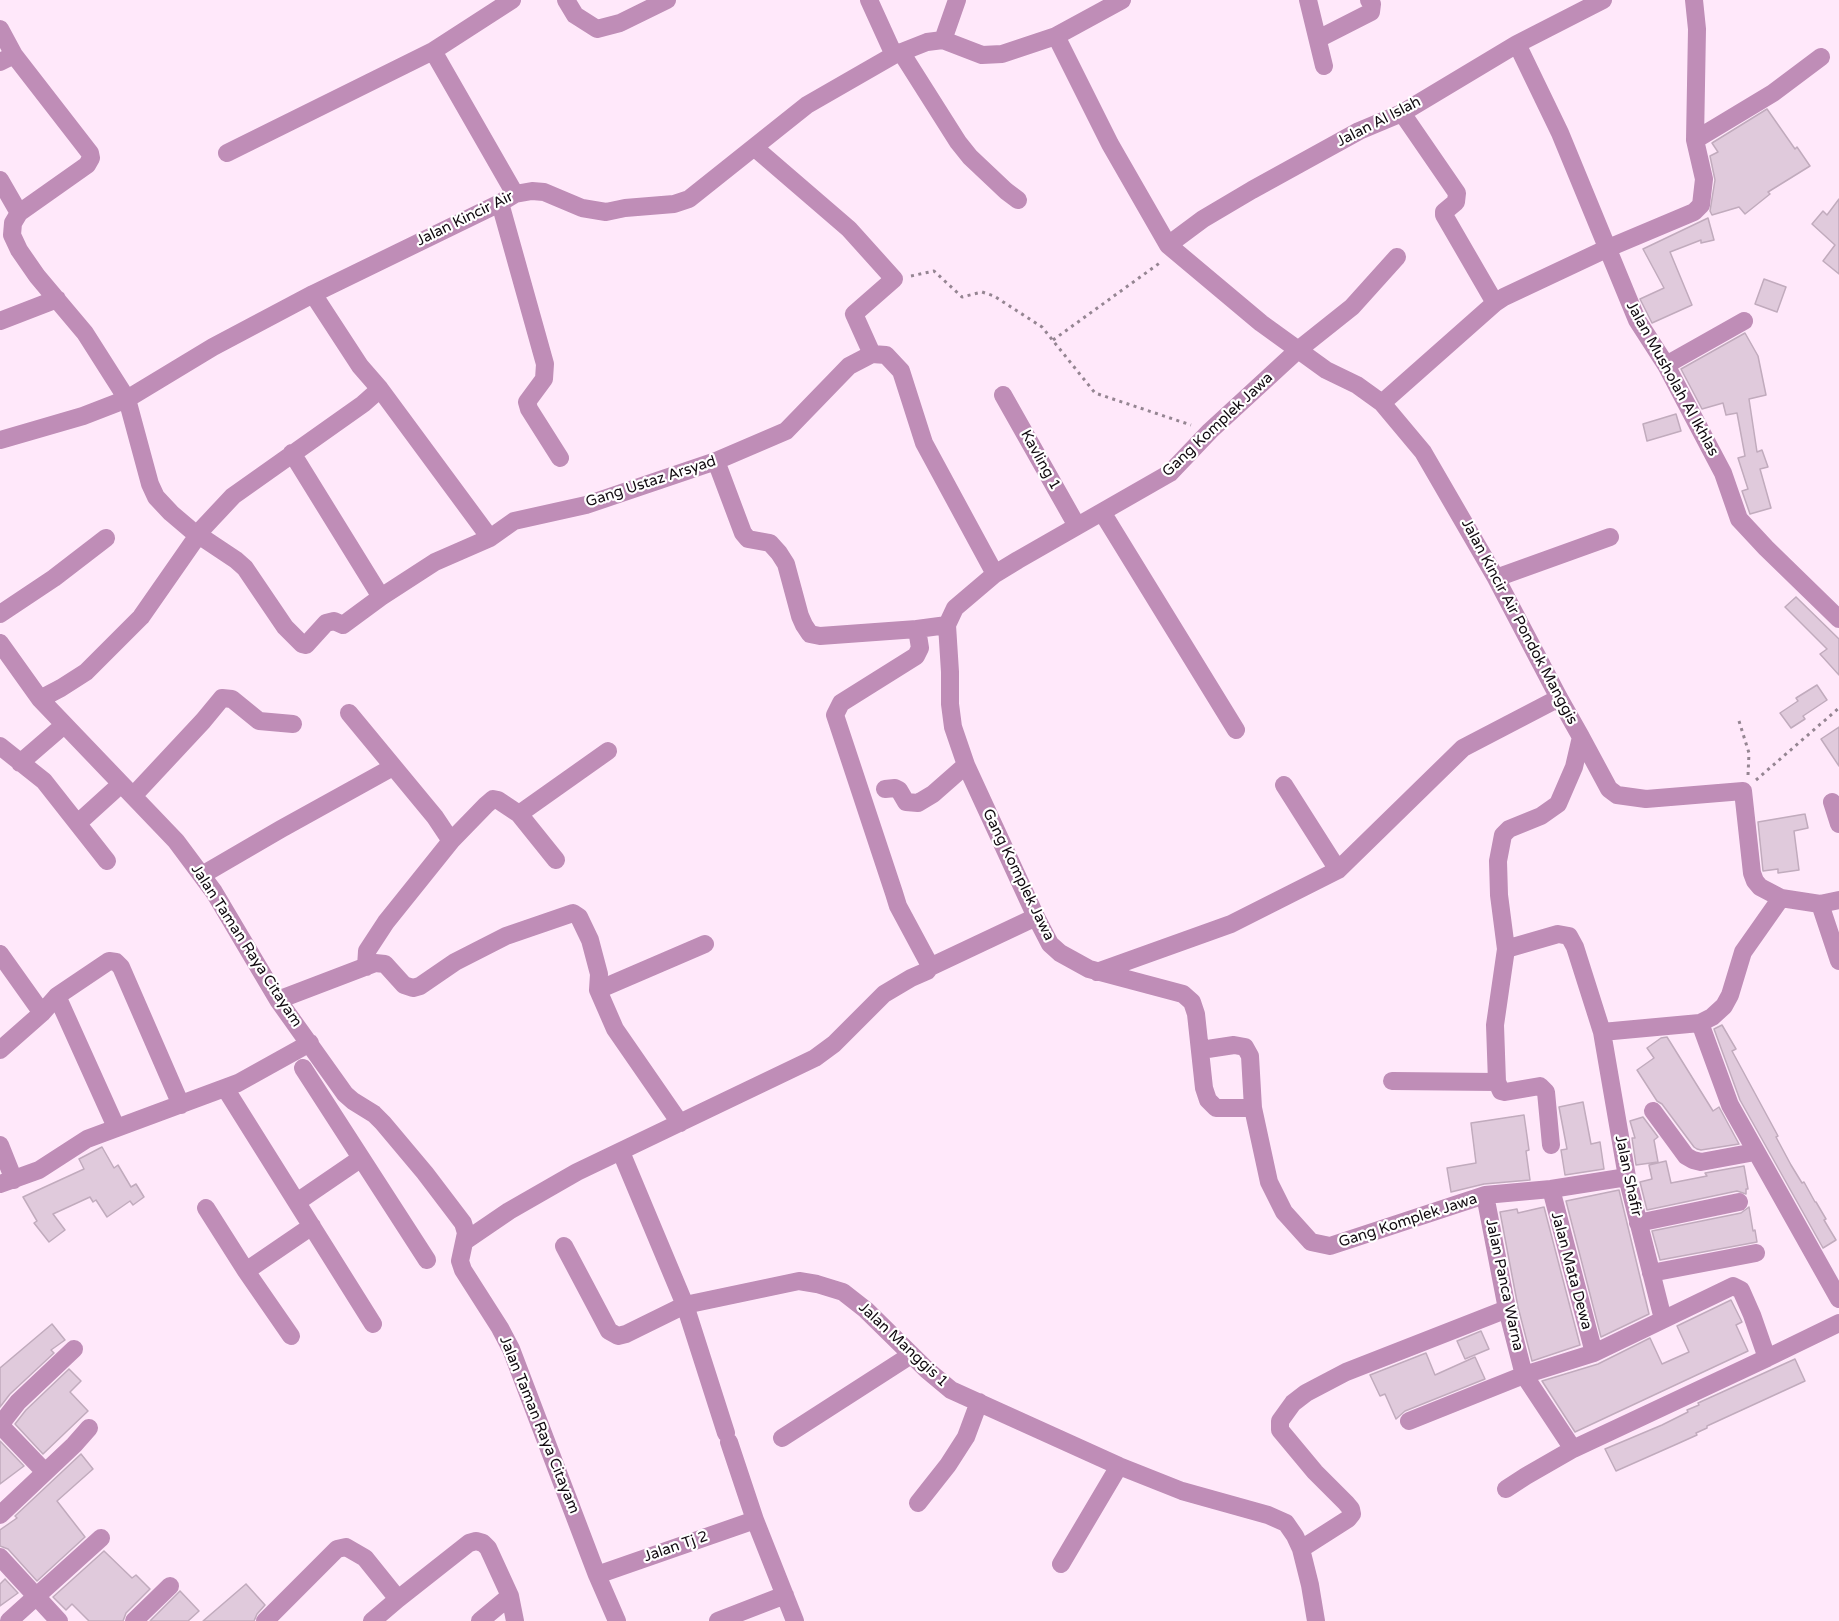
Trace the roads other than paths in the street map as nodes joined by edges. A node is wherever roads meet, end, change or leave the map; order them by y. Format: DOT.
graph roads {
  1 [pos="512,0"];
  2 [pos="667,0"];
  3 [pos="869,0"];
  4 [pos="957,0"];
  5 [pos="1122,0"];
  6 [pos="1308,0"];
  7 [pos="1369,0"];
  8 [pos="1694,0"];
  9 [pos="1598,2"];
  10 [pos="570,8"];
  11 [pos="0,29"];
  12 [pos="1056,36"];
  13 [pos="1318,39"];
  14 [pos="943,40"];
  15 [pos="1517,44"];
  16 [pos="433,51"];
  17 [pos="897,54"];
  18 [pos="1821,57"];
  19 [pos="7,58"];
  20 [pos="1324,66"];
  21 [pos="1402,113"];
  22 [pos="1695,140"];
  23 [pos="755,148"];
  24 [pos="227,153"];
  25 [pos="0,180"];
  26 [pos="507,198"];
  27 [pos="1017,200"];
  28 [pos="19,213"];
  29 [pos="1172,248"];
  30 [pos="1606,249"];
  31 [pos="1397,257"];
  32 [pos="313,294"];
  33 [pos="57,298"];
  34 [pos="1495,303"];
  35 [pos="0,321"];
  36 [pos="1744,321"];
  37 [pos="1298,350"];
  38 [pos="872,354"];
  39 [pos="1666,365"];
  40 [pos="380,389"];
  41 [pos="1004,395"];
  42 [pos="127,399"];
  43 [pos="1382,403"];
  44 [pos="0,440"];
  45 [pos="291,453"];
  46 [pos="561,458"];
  47 [pos="716,461"];
  48 [pos="1102,512"];
  49 [pos="1077,526"];
  50 [pos="199,534"];
  51 [pos="1610,537"];
  52 [pos="106,538"];
  53 [pos="490,538"];
  54 [pos="995,574"];
  55 [pos="1496,578"];
  56 [pos="381,597"];
  57 [pos="0,614"];
  58 [pos="1839,619"];
  59 [pos="947,625"];
  60 [pos="917,629"];
  61 [pos="0,643"];
  62 [pos="1558,698"];
  63 [pos="40,699"];
  64 [pos="349,714"];
  65 [pos="293,724"];
  66 [pos="64,725"];
  67 [pos="1236,730"];
  68 [pos="1581,737"];
  69 [pos="1,749"];
  70 [pos="608,751"];
  71 [pos="20,763"];
  72 [pos="966,765"];
  73 [pos="393,767"];
  74 [pos="1284,784"];
  75 [pos="885,789"];
  76 [pos="127,790"];
  77 [pos="1832,802"];
  78 [pos="519,814"];
  79 [pos="78,823"];
  80 [pos="1839,824"];
  81 [pos="451,841"];
  82 [pos="556,860"];
  83 [pos="107,861"];
  84 [pos="1338,870"];
  85 [pos="202,875"];
  86 [pos="1781,898"];
  87 [pos="1839,900"];
  88 [pos="1820,904"];
  89 [pos="1036,917"];
  90 [pos="705,944"];
  91 [pos="1506,949"];
  92 [pos="0,954"];
  93 [pos="1839,961"];
  94 [pos="366,967"];
  95 [pos="930,967"];
  96 [pos="1097,972"];
  97 [pos="598,990"];
  98 [pos="57,996"];
  99 [pos="278,1000"];
  100 [pos="42,1013"];
  101 [pos="1700,1023"];
  102 [pos="1602,1032"];
  103 [pos="310,1043"];
  104 [pos="0,1050"];
  105 [pos="1201,1050"];
  106 [pos="303,1068"];
  107 [pos="1392,1081"];
  108 [pos="1497,1082"];
  109 [pos="225,1088"];
  110 [pos="181,1105"];
  111 [pos="1252,1108"];
  112 [pos="1653,1111"];
  113 [pos="680,1123"];
  114 [pos="116,1127"];
  115 [pos="0,1145"];
  116 [pos="1551,1145"];
  117 [pos="621,1152"];
  118 [pos="1755,1152"];
  119 [pos="360,1159"];
  120 [pos="1627,1177"];
  121 [pos="7,1182"];
  122 [pos="1551,1189"];
  123 [pos="1485,1195"];
  124 [pos="297,1202"];
  125 [pos="1739,1202"];
  126 [pos="206,1208"];
  127 [pos="1638,1223"];
  128 [pos="312,1226"];
  129 [pos="465,1241"];
  130 [pos="564,1246"];
  131 [pos="1756,1253"];
  132 [pos="427,1260"];
  133 [pos="246,1271"];
  134 [pos="1651,1273"];
  135 [pos="1839,1299"];
  136 [pos="685,1305"];
  137 [pos="1507,1309"];
  138 [pos="1663,1319"];
  139 [pos="1839,1323"];
  140 [pos="373,1324"];
  141 [pos="291,1336"];
  142 [pos="74,1349"];
  143 [pos="1594,1353"];
  144 [pos="911,1355"];
  145 [pos="1767,1358"];
  146 [pos="1524,1375"];
  147 [pos="979,1402"];
  148 [pos="1409,1421"];
  149 [pos="88,1428"];
  150 [pos="782,1438"];
  151 [pos="1573,1449"];
  152 [pos="1119,1466"];
  153 [pos="45,1472"];
  154 [pos="1506,1489"];
  155 [pos="918,1503"];
  156 [pos="0,1515"];
  157 [pos="755,1520"];
  158 [pos="101,1538"];
  159 [pos="1301,1549"];
  160 [pos="0,1557"];
  161 [pos="1061,1564"];
  162 [pos="597,1575"];
  163 [pos="170,1586"];
  164 [pos="784,1595"];
  165 [pos="35,1596"];
  166 [pos="510,1596"];
  167 [pos="398,1599"];
  168 [pos="9,1621"];
  169 [pos="59,1621"];
  170 [pos="134,1621"];
  171 [pos="265,1621"];
  172 [pos="372,1621"];
  173 [pos="480,1621"];
  174 [pos="515,1621"];
  175 [pos="617,1621"];
  176 [pos="718,1621"];
  177 [pos="795,1621"];
  178 [pos="1317,1621"];
  1 -- 16 [label="street"];
  2 -- 10 [label="street"];
  3 -- 17 [label="street"];
  4 -- 14 [label="street"];
  5 -- 12 [label="street"];
  6 -- 13 [label="street"];
  7 -- 13 [label="street"];
  8 -- 22 [label="street"];
  9 -- 15 [label="street, Jalan Al Islah"];
  11 -- 19 [label="street"];
  12 -- 14 [label="street"];
  12 -- 29 [label="street"];
  13 -- 20 [label="street"];
  14 -- 17 [label="street, Jalan Kincir Air"];
  15 -- 21 [label="street, Jalan Al Islah"];
  15 -- 30 [label="street, Jalan Musholah Al Ikhlas"];
  16 -- 24 [label="street"];
  16 -- 26 [label="street"];
  17 -- 23 [label="street, Jalan Kincir Air"];
  17 -- 27 [label="street"];
  18 -- 22 [label="street"];
  19 -- 28 [label="street"];
  21 -- 29 [label="street, Jalan Al Islah"];
  21 -- 34 [label="street"];
  22 -- 30 [label="street"];
  23 -- 26 [label="street, Jalan Kincir Air"];
  23 -- 38 [label="street"];
  25 -- 28 [label="street"];
  26 -- 32 [label="street, Jalan Kincir Air"];
  26 -- 46 [label="street"];
  28 -- 33 [label="street"];
  29 -- 37 [label="street, Jalan Kincir Air Pondok Manggis"];
  30 -- 34 [label="street"];
  30 -- 39 [label="street, Jalan Musholah Al Ikhlas"];
  31 -- 37 [label="street, Gang Komplek Jawa"];
  32 -- 40 [label="street"];
  32 -- 42 [label="street, Jalan Kincir Air"];
  33 -- 35 [label="street"];
  33 -- 42 [label="street"];
  34 -- 43 [label="street"];
  36 -- 39 [label="street"];
  37 -- 43 [label="street, Jalan Kincir Air Pondok Manggis"];
  37 -- 48 [label="street, Gang Komplek Jawa"];
  38 -- 47 [label="street, Gang Ustaz Arsyad"];
  38 -- 54 [label="street"];
  39 -- 58 [label="street, Jalan Musholah Al Ikhlas"];
  40 -- 45 [label="street"];
  40 -- 53 [label="street"];
  41 -- 49 [label="street, Kavling 1"];
  42 -- 44 [label="street, Jalan Kincir Air"];
  42 -- 50 [label="street"];
  43 -- 55 [label="street, Jalan Kincir Air Pondok Manggis"];
  45 -- 50 [label="street"];
  45 -- 56 [label="street"];
  47 -- 53 [label="street, Gang Ustaz Arsyad"];
  47 -- 60 [label="street"];
  48 -- 49 [label="street, Gang Komplek Jawa"];
  48 -- 67 [label="street"];
  49 -- 54 [label="street, Gang Komplek Jawa"];
  50 -- 56 [label="street, Gang Ustaz Arsyad"];
  50 -- 63 [label="street"];
  51 -- 55 [label="street"];
  52 -- 57 [label="street"];
  53 -- 56 [label="street, Gang Ustaz Arsyad"];
  54 -- 59 [label="street, Gang Komplek Jawa"];
  55 -- 62 [label="street, Jalan Kincir Air Pondok Manggis"];
  59 -- 60 [label="street"];
  59 -- 72 [label="street, Gang Komplek Jawa"];
  60 -- 95 [label="street"];
  61 -- 63 [label="street, Jalan Taman Raya Citayam"];
  62 -- 68 [label="street, Jalan Kincir Air Pondok Manggis"];
  62 -- 84 [label="street"];
  63 -- 66 [label="street, Jalan Taman Raya Citayam"];
  64 -- 73 [label="street"];
  65 -- 76 [label="street"];
  66 -- 71 [label="street"];
  66 -- 76 [label="street, Jalan Taman Raya Citayam"];
  68 -- 86 [label="street"];
  68 -- 91 [label="street, Jalan Kincir Air Pondok Manggis"];
  69 -- 71 [label="street"];
  70 -- 78 [label="street"];
  71 -- 79 [label="street"];
  72 -- 75 [label="street"];
  72 -- 89 [label="street, Gang Komplek Jawa"];
  73 -- 81 [label="street"];
  73 -- 85 [label="street"];
  74 -- 84 [label="street"];
  76 -- 79 [label="street"];
  76 -- 85 [label="street, Jalan Taman Raya Citayam"];
  77 -- 80 [label="street"];
  78 -- 81 [label="street"];
  78 -- 82 [label="street"];
  79 -- 83 [label="street"];
  81 -- 94 [label="street"];
  84 -- 96 [label="street"];
  85 -- 99 [label="street, Jalan Taman Raya Citayam"];
  86 -- 88 [label="street"];
  86 -- 101 [label="street"];
  87 -- 88 [label="street"];
  88 -- 93 [label="street"];
  89 -- 95 [label="street"];
  89 -- 96 [label="street, Gang Komplek Jawa"];
  90 -- 97 [label="street"];
  91 -- 102 [label="street"];
  91 -- 108 [label="street, Jalan Kincir Air Pondok Manggis"];
  92 -- 100 [label="street"];
  94 -- 97 [label="street"];
  94 -- 99 [label="street"];
  95 -- 113 [label="street"];
  96 -- 105 [label="street, Gang Komplek Jawa"];
  97 -- 113 [label="street"];
  98 -- 100 [label="street"];
  98 -- 110 [label="street"];
  98 -- 114 [label="street"];
  99 -- 103 [label="street, Jalan Taman Raya Citayam"];
  100 -- 104 [label="street"];
  101 -- 102 [label="street"];
  101 -- 118 [label="street"];
  102 -- 120 [label="street, Jalan Shafir"];
  103 -- 109 [label="street"];
  103 -- 129 [label="street, Jalan Taman Raya Citayam"];
  105 -- 111 [label="street, Gang Komplek Jawa"];
  105 -- 111 [label="street"];
  106 -- 119 [label="street"];
  107 -- 108 [label="street"];
  108 -- 116 [label="street"];
  109 -- 110 [label="street"];
  109 -- 124 [label="street"];
  110 -- 114 [label="street"];
  111 -- 123 [label="street, Gang Komplek Jawa"];
  112 -- 118 [label="street"];
  113 -- 117 [label="street"];
  114 -- 121 [label="street"];
  115 -- 121 [label="street"];
  117 -- 129 [label="street"];
  117 -- 136 [label="street"];
  118 -- 135 [label="street"];
  119 -- 124 [label="street"];
  119 -- 132 [label="street"];
  120 -- 122 [label="street, Gang Komplek Jawa"];
  120 -- 127 [label="street, Jalan Shafir"];
  122 -- 123 [label="street, Gang Komplek Jawa"];
  122 -- 143 [label="street, Jalan Mata Dewa"];
  123 -- 137 [label="street, Jalan Panca Warna"];
  124 -- 128 [label="street"];
  125 -- 127 [label="street"];
  126 -- 133 [label="street"];
  127 -- 134 [label="street, Jalan Shafir"];
  128 -- 133 [label="street"];
  128 -- 140 [label="street"];
  129 -- 162 [label="street, Jalan Taman Raya Citayam"];
  130 -- 136 [label="street, Jalan Manggis 1"];
  131 -- 134 [label="street"];
  133 -- 141 [label="street"];
  134 -- 138 [label="street, Jalan Shafir"];
  136 -- 144 [label="street, Jalan Manggis 1"];
  136 -- 157 [label="street"];
  137 -- 146 [label="street, Jalan Panca Warna"];
  137 -- 159 [label="street"];
  138 -- 143 [label="street"];
  138 -- 145 [label="street"];
  139 -- 145 [label="street"];
  142 -- 153 [label="street"];
  143 -- 146 [label="street"];
  144 -- 147 [label="street, Jalan Manggis 1"];
  144 -- 150 [label="street"];
  145 -- 151 [label="street"];
  146 -- 148 [label="street"];
  146 -- 151 [label="street, Jalan Panca Warna"];
  147 -- 152 [label="street, Jalan Manggis 1"];
  147 -- 155 [label="street"];
  149 -- 153 [label="street"];
  151 -- 154 [label="street"];
  152 -- 159 [label="street, Jalan Manggis 1"];
  152 -- 161 [label="street"];
  153 -- 156 [label="street"];
  157 -- 162 [label="street, Jalan Tj 2"];
  157 -- 164 [label="street"];
  158 -- 165 [label="street"];
  159 -- 178 [label="street, Jalan Manggis 1"];
  160 -- 165 [label="street"];
  162 -- 175 [label="street, Jalan Taman Raya Citayam"];
  163 -- 170 [label="street"];
  164 -- 176 [label="street"];
  164 -- 177 [label="street"];
  165 -- 168 [label="street"];
  165 -- 169 [label="street"];
  166 -- 167 [label="street"];
  166 -- 173 [label="street"];
  166 -- 174 [label="street"];
  167 -- 171 [label="street"];
  167 -- 172 [label="street"];
}
